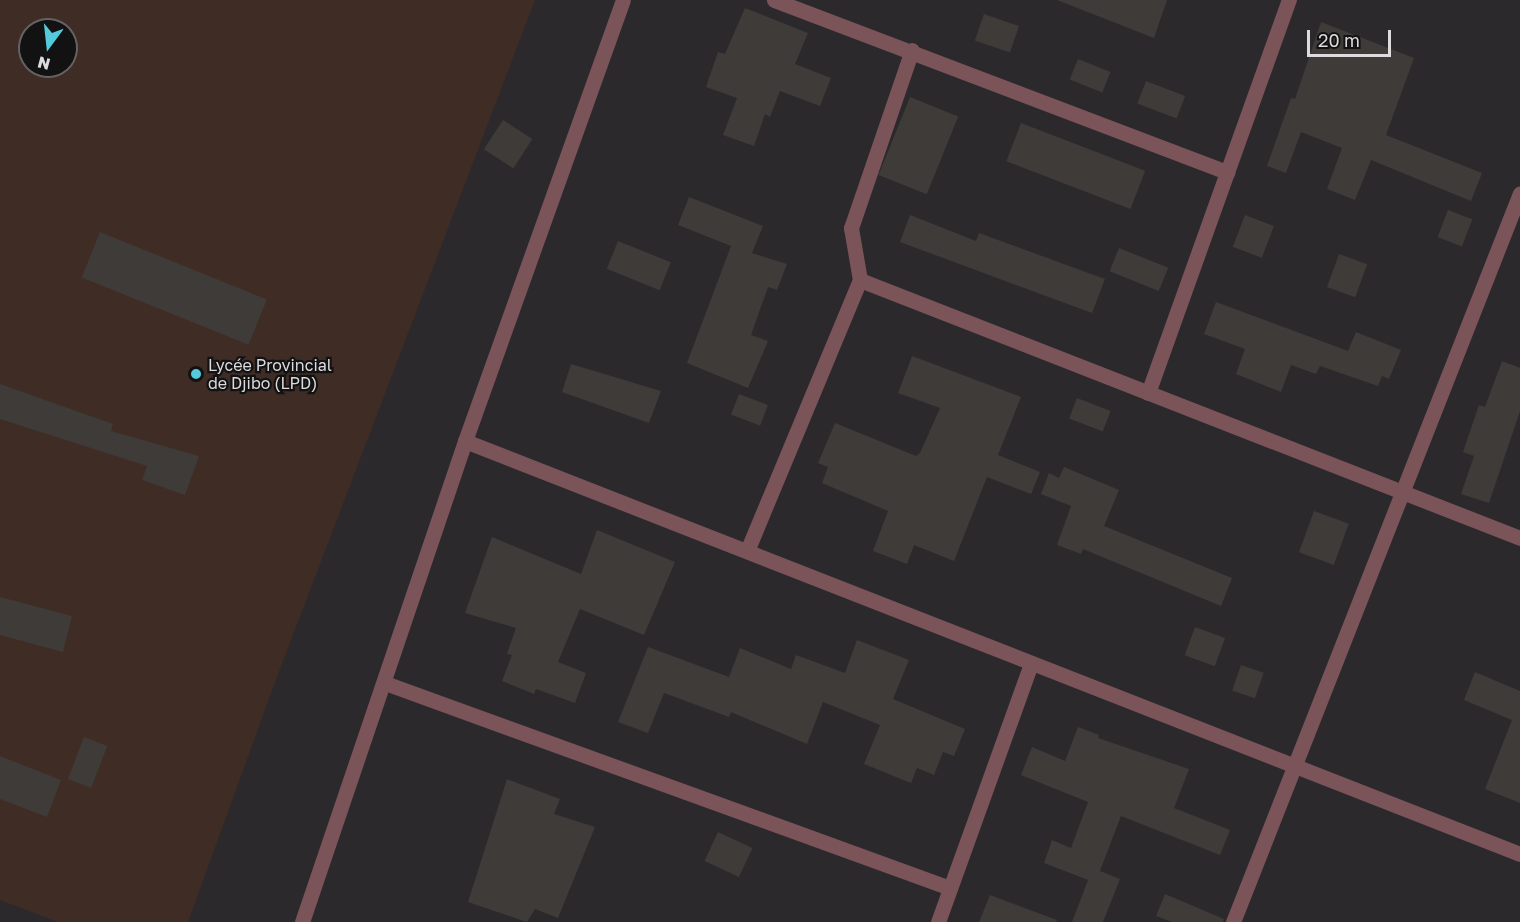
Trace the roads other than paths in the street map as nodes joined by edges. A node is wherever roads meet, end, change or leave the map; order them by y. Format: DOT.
graph roads {
  1 [pos="623,0"];
  2 [pos="774,0"];
  3 [pos="1288,0"];
  4 [pos="912,50"];
  5 [pos="1227,172"];
  6 [pos="1520,193"];
  7 [pos="860,280"];
  8 [pos="1148,393"];
  9 [pos="465,441"];
  10 [pos="1402,492"];
  11 [pos="1520,538"];
  12 [pos="747,551"];
  13 [pos="1031,663"];
  14 [pos="385,683"];
  15 [pos="1295,766"];
  16 [pos="1520,854"];
  17 [pos="950,888"];
  18 [pos="302,922"];
  19 [pos="938,922"];
  20 [pos="1233,922"];
  1 -- 9 [label="street"];
  2 -- 4 [label="street"];
  3 -- 5 [label="street"];
  4 -- 5 [label="street"];
  4 -- 7 [label="street"];
  5 -- 8 [label="street"];
  6 -- 10 [label="street"];
  7 -- 8 [label="street"];
  7 -- 12 [label="street"];
  8 -- 10 [label="street"];
  9 -- 12 [label="street"];
  9 -- 14 [label="street"];
  10 -- 11 [label="street"];
  10 -- 15 [label="street"];
  12 -- 13 [label="street"];
  13 -- 15 [label="street"];
  13 -- 17 [label="street"];
  14 -- 17 [label="street"];
  14 -- 18 [label="street"];
  15 -- 16 [label="street"];
  15 -- 20 [label="street"];
  17 -- 19 [label="street"];
}
